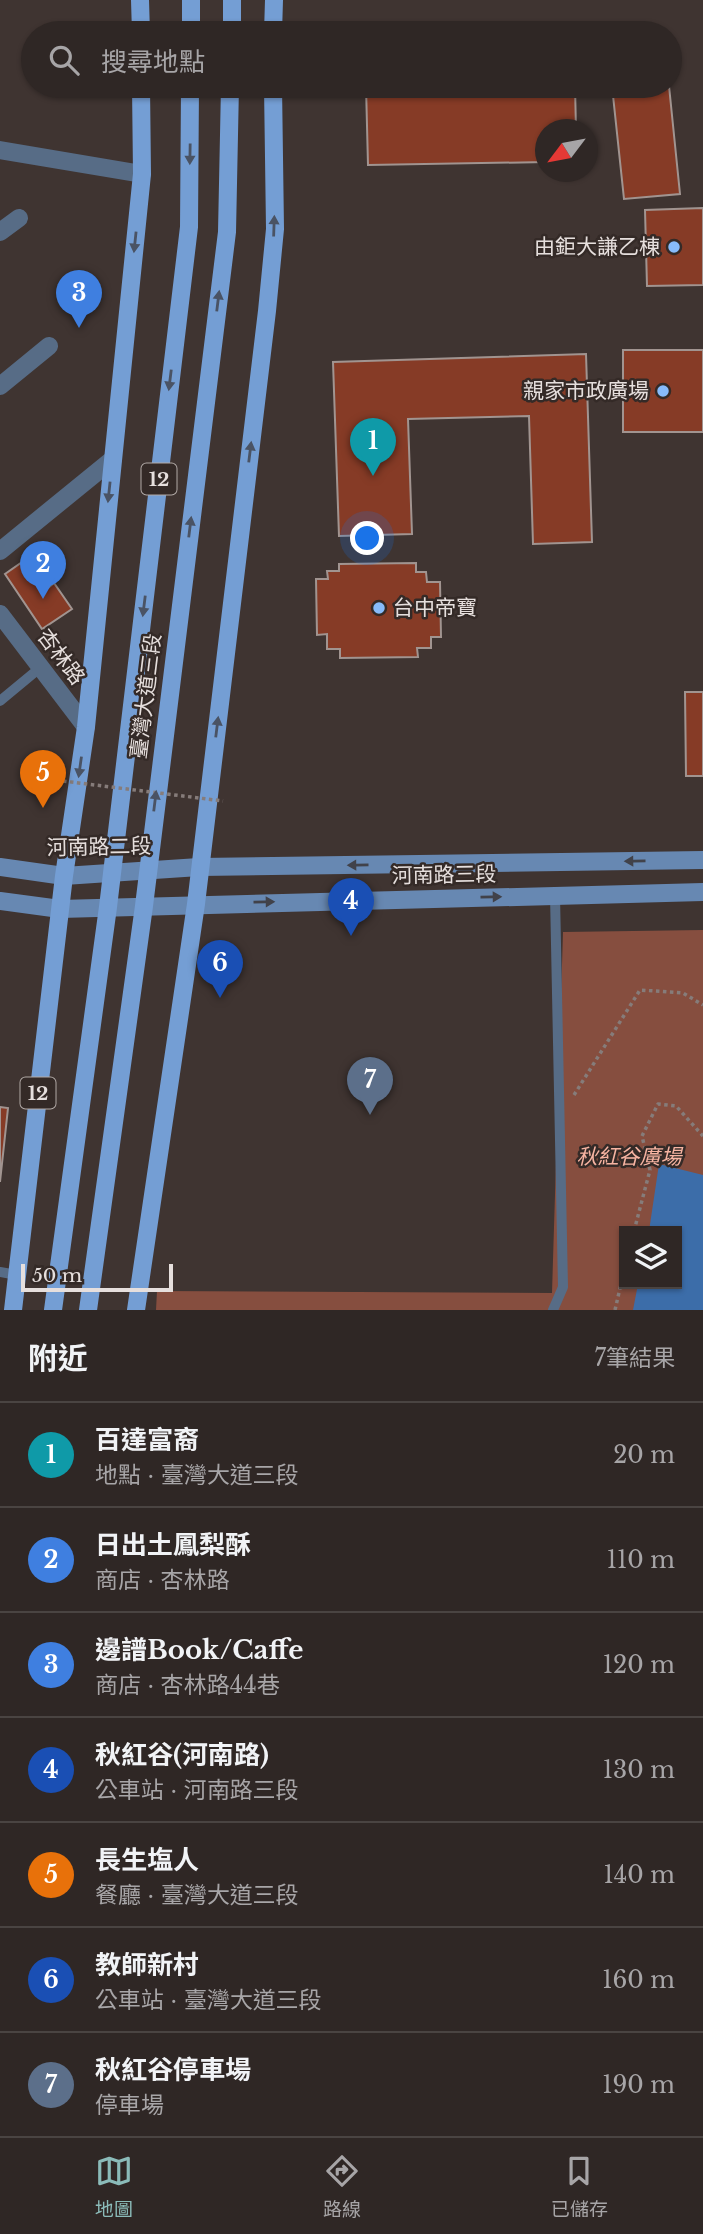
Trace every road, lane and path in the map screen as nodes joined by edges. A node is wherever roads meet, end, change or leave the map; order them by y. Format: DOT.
graph roads {
  1 [pos="140,0"];
  2 [pos="191,0"];
  3 [pos="232,0"];
  4 [pos="274,0"];
  5 [pos="141,21"];
  6 [pos="191,21"];
  7 [pos="232,21"];
  8 [pos="273,21"];
  9 [pos="141,98"];
  10 [pos="190,98"];
  11 [pos="230,98"];
  12 [pos="273,98"];
  13 [pos="0,150"];
  14 [pos="142,174"];
  15 [pos="19,218"];
  16 [pos="0,232"];
  17 [pos="49,346"];
  18 [pos="0,386"];
  19 [pos="113,459"];
  20 [pos="0,551"];
  21 [pos="0,614"];
  22 [pos="41,667"];
  23 [pos="0,701"];
  24 [pos="86,727"];
  25 [pos="63,781"];
  26 [pos="223,801"];
  27 [pos="703,860"];
  28 [pos="0,867"];
  29 [pos="200,867"];
  30 [pos="147,869"];
  31 [pos="112,872"];
  32 [pos="64,876"];
  33 [pos="703,892"];
  34 [pos="555,895"];
  35 [pos="0,901"];
  36 [pos="196,904"];
  37 [pos="144,906"];
  38 [pos="108,907"];
  39 [pos="60,909"];
  40 [pos="703,1005"];
  41 [pos="559,1119"];
  42 [pos="703,1136"];
  43 [pos="635,1226"];
  44 [pos="8,1274"];
  45 [pos="620,1289"];
  46 [pos="13,1310"];
  47 [pos="52,1310"];
  48 [pos="88,1310"];
  49 [pos="136,1310"];
  50 [pos="553,1310"];
  51 [pos="615,1310"];
  1 -- 5 [label="main road"];
  2 -- 6 [label="main road"];
  3 -- 7 [label="main road"];
  4 -- 8 [label="main road"];
  9 -- 14 [label="main road, 12"];
  10 -- 31 [label="main road, 臺灣大道三段 / 12, one-way"];
  30 -- 11 [label="main road, 臺灣大道三段 / 12, one-way"];
  29 -- 12 [label="main road, one-way"];
  13 -- 14 [label="street"];
  14 -- 19 [label="main road, 12, one-way"];
  15 -- 16 [label="street"];
  17 -- 18 [label="street"];
  19 -- 20 [label="street"];
  19 -- 24 [label="main road, 12, one-way"];
  21 -- 22 [label="street, 杏林路"];
  22 -- 23 [label="lane"];
  22 -- 24 [label="street, 杏林路"];
  24 -- 32 [label="main road, 12, one-way"];
  25 -- 26 [label="path, bridge"];
  27 -- 29 [label="street, 河南路三段, one-way"];
  28 -- 32 [label="street, 河南路二段"];
  29 -- 30 [label="street, 河南路二段"];
  29 -- 36 [label="main road"];
  30 -- 31 [label="street, 河南路二段"];
  30 -- 37 [label="main road, 臺灣大道三段 / 12"];
  31 -- 32 [label="street, 河南路二段"];
  31 -- 38 [label="main road, 臺灣大道三段 / 12"];
  32 -- 39 [label="main road, 12"];
  33 -- 34 [label="street, 河南路三段"];
  36 -- 34 [label="street, 河南路三段, one-way"];
  34 -- 41 [label="lane"];
  35 -- 39 [label="street"];
  36 -- 37 [label="street, 河南路三段"];
  36 -- 49 [label="main road"];
  37 -- 38 [label="street, 河南路三段"];
  37 -- 48 [label="main road, 臺灣大道三段 / 12"];
  38 -- 39 [label="street, 河南路三段"];
  38 -- 47 [label="main road, 臺灣大道三段 / 12"];
  39 -- 44 [label="main road, 12"];
  40 -- 41 [label="path"];
  41 -- 50 [label="lane"];
  42 -- 43 [label="path"];
  44 -- 46 [label="main road, 12"];
  45 -- 51 [label="path"];
}
